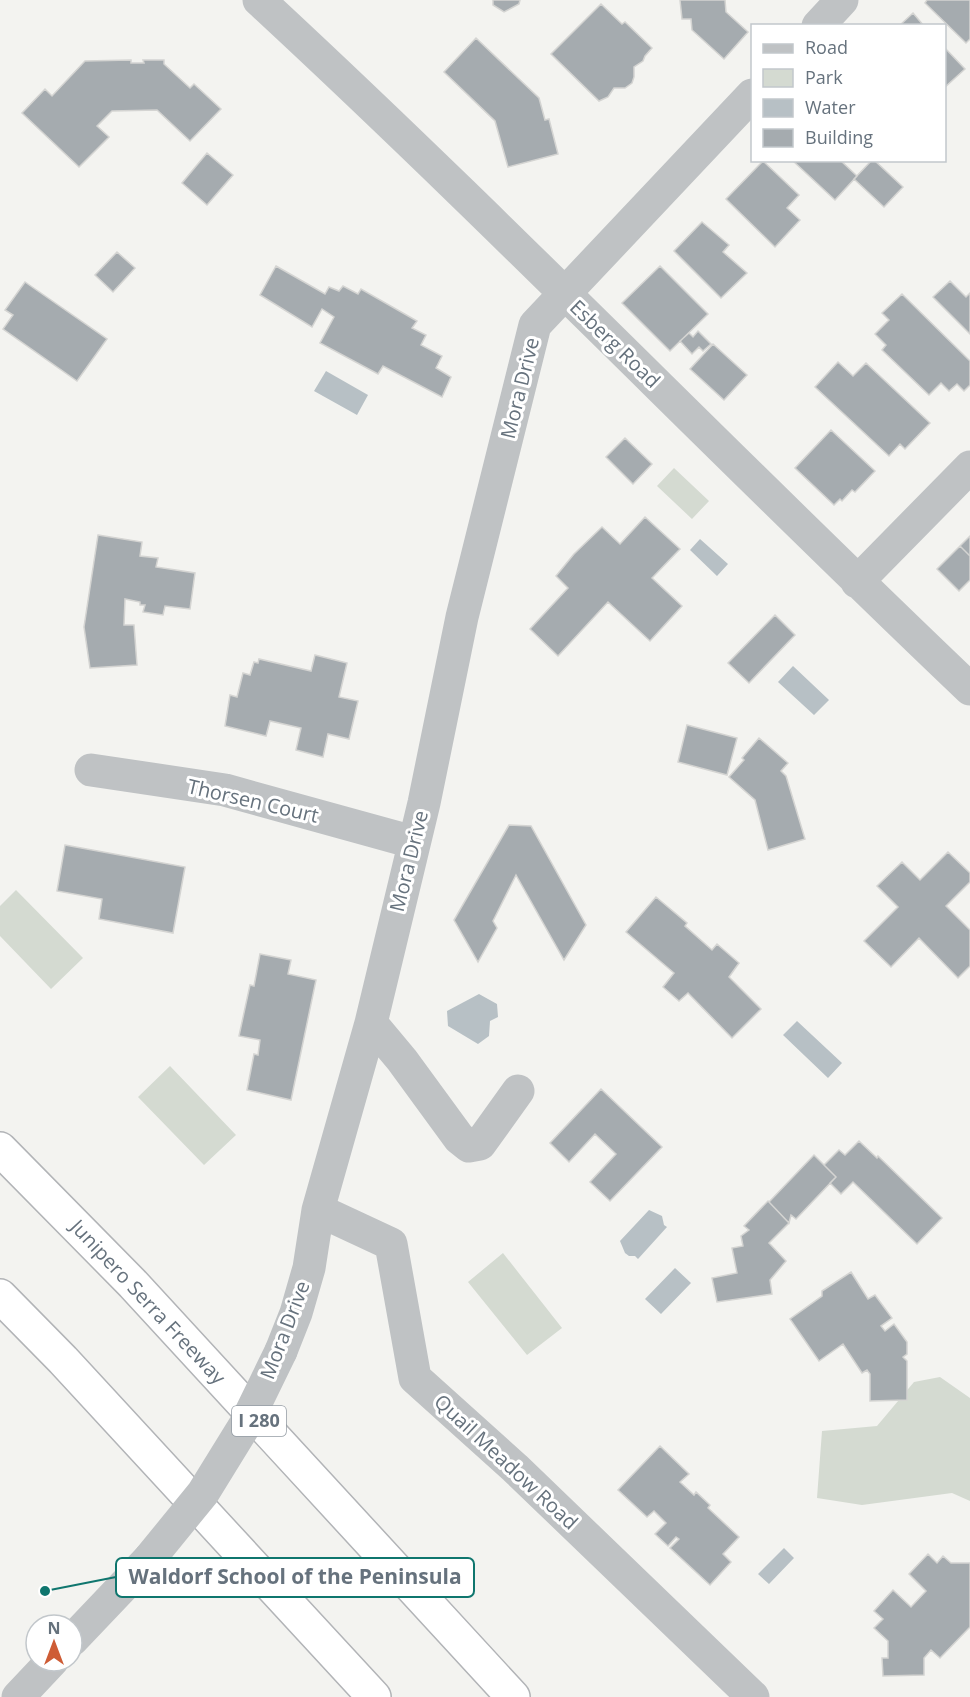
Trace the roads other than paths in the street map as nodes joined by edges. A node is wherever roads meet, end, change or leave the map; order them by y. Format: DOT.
graph roads {
  1 [pos="259,0"];
  2 [pos="842,0"];
  3 [pos="820,24"];
  4 [pos="751,97"];
  5 [pos="564,294"];
  6 [pos="970,467"];
  7 [pos="857,582"];
  8 [pos="970,689"];
  9 [pos="92,770"];
  10 [pos="413,842"];
  11 [pos="371,1023"];
  12 [pos="518,1091"];
  13 [pos="0,1149"];
  14 [pos="318,1210"];
  15 [pos="0,1296"];
  16 [pos="84,1627"];
  17 [pos="41,1673"];
  18 [pos="18,1697"];
  19 [pos="374,1697"];
  20 [pos="513,1697"];
  21 [pos="753,1697"];
  1 -- 5 [label="street, Esberg Road"];
  2 -- 3 [label="street"];
  4 -- 5 [label="street, Mora Drive"];
  5 -- 7 [label="street, Esberg Road"];
  5 -- 10 [label="street, Mora Drive"];
  6 -- 7 [label="street"];
  7 -- 8 [label="street, Esberg Road"];
  9 -- 10 [label="street, Thorsen Court"];
  10 -- 11 [label="street, Mora Drive"];
  11 -- 12 [label="street"];
  11 -- 14 [label="street, Mora Drive"];
  13 -- 20 [label="highway, Junipero Serra Freeway / I 280"];
  14 -- 16 [label="street, Mora Drive, bridge"];
  14 -- 21 [label="street, Quail Meadow Road"];
  15 -- 19 [label="highway"];
  17 -- 18 [label="street"];
}
